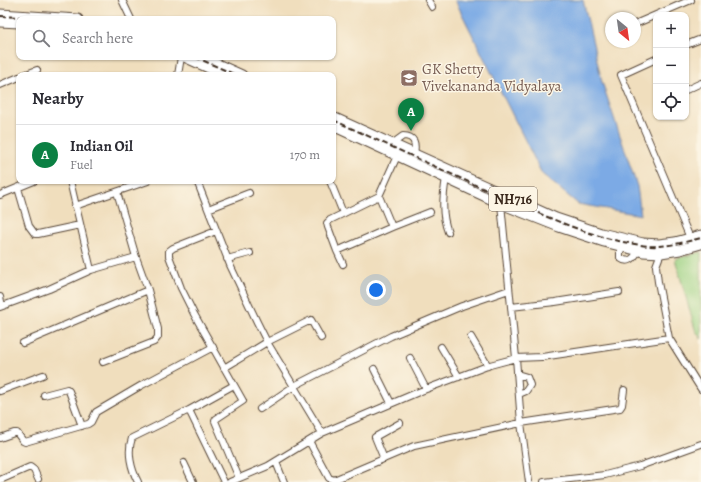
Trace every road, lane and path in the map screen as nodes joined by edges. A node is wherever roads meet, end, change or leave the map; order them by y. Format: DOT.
graph roads {
  1 [pos="122,0"];
  2 [pos="428,0"];
  3 [pos="691,0"];
  4 [pos="432,7"];
  5 [pos="663,12"];
  6 [pos="0,14"];
  7 [pos="31,16"];
  8 [pos="130,16"];
  9 [pos="653,16"];
  10 [pos="641,21"];
  11 [pos="0,22"];
  12 [pos="16,23"];
  13 [pos="701,39"];
  14 [pos="689,45"];
  15 [pos="182,60"];
  16 [pos="190,60"];
  17 [pos="209,60"];
  18 [pos="653,60"];
  19 [pos="37,70"];
  20 [pos="32,72"];
  21 [pos="179,72"];
  22 [pos="217,72"];
  23 [pos="235,72"];
  24 [pos="16,78"];
  25 [pos="701,83"];
  26 [pos="0,85"];
  27 [pos="689,89"];
  28 [pos="336,118"];
  29 [pos="336,127"];
  30 [pos="392,144"];
  31 [pos="414,154"];
  32 [pos="397,156"];
  33 [pos="446,178"];
  34 [pos="27,184"];
  35 [pos="71,184"];
  36 [pos="140,184"];
  37 [pos="198,184"];
  38 [pos="331,184"];
  39 [pos="18,188"];
  40 [pos="117,192"];
  41 [pos="249,193"];
  42 [pos="0,195"];
  43 [pos="379,196"];
  44 [pos="502,199"];
  45 [pos="75,206"];
  46 [pos="208,209"];
  47 [pos="430,212"];
  48 [pos="343,213"];
  49 [pos="80,225"];
  50 [pos="392,227"];
  51 [pos="216,230"];
  52 [pos="448,232"];
  53 [pos="701,235"];
  54 [pos="690,238"];
  55 [pos="664,243"];
  56 [pos="701,244"];
  57 [pos="337,251"];
  58 [pos="250,253"];
  59 [pos="661,253"];
  60 [pos="136,257"];
  61 [pos="227,259"];
  62 [pos="343,264"];
  63 [pos="91,270"];
  64 [pos="148,290"];
  65 [pos="509,290"];
  66 [pos="619,292"];
  67 [pos="0,297"];
  68 [pos="1,306"];
  69 [pos="511,307"];
  70 [pos="471,337"];
  71 [pos="321,338"];
  72 [pos="669,338"];
  73 [pos="267,342"];
  74 [pos="23,343"];
  75 [pos="214,347"];
  76 [pos="441,347"];
  77 [pos="410,358"];
  78 [pos="516,358"];
  79 [pos="103,362"];
  80 [pos="488,366"];
  81 [pos="224,368"];
  82 [pos="374,369"];
  83 [pos="517,374"];
  84 [pos="43,375"];
  85 [pos="459,377"];
  86 [pos="234,385"];
  87 [pos="294,386"];
  88 [pos="426,389"];
  89 [pos="701,389"];
  90 [pos="624,390"];
  91 [pos="0,391"];
  92 [pos="519,394"];
  93 [pos="44,396"];
  94 [pos="391,403"];
  95 [pos="260,409"];
  96 [pos="189,410"];
  97 [pos="400,423"];
  98 [pos="521,423"];
  99 [pos="82,426"];
  100 [pos="322,433"];
  101 [pos="0,438"];
  102 [pos="309,440"];
  103 [pos="701,444"];
  104 [pos="384,459"];
  105 [pos="276,462"];
  106 [pos="184,464"];
  107 [pos="38,478"];
  108 [pos="239,478"];
  109 [pos="0,480"];
  110 [pos="331,481"];
  111 [pos="138,482"];
  112 [pos="193,482"];
  113 [pos="224,482"];
  114 [pos="230,482"];
  115 [pos="284,482"];
  116 [pos="529,482"];
  117 [pos="544,482"];
  1 -- 8 [label="street"];
  2 -- 4 [label="street"];
  3 -- 5 [label="street"];
  6 -- 7 [label="highway"];
  9 -- 10 [label="street"];
  11 -- 12 [label="highway"];
  13 -- 14 [label="street"];
  15 -- 21 [label="street"];
  16 -- 22 [label="highway"];
  17 -- 23 [label="highway"];
  18 -- 54 [label="street"];
  19 -- 20 [label="street"];
  24 -- 26 [label="street"];
  25 -- 27 [label="street"];
  28 -- 30 [label="highway, NH716"];
  29 -- 32 [label="highway, NH716"];
  30 -- 31 [label="highway, NH716"];
  30 -- 31 [label="street"];
  31 -- 44 [label="highway, NH716"];
  32 -- 33 [label="highway, NH716"];
  32 -- 43 [label="street"];
  33 -- 44 [label="highway, NH716"];
  33 -- 52 [label="street"];
  34 -- 39 [label="street"];
  35 -- 45 [label="street"];
  36 -- 40 [label="street"];
  37 -- 46 [label="street"];
  38 -- 48 [label="street"];
  39 -- 42 [label="street"];
  39 -- 49 [label="street"];
  40 -- 45 [label="street"];
  40 -- 60 [label="street"];
  41 -- 46 [label="street"];
  43 -- 48 [label="street"];
  43 -- 50 [label="street"];
  44 -- 55 [label="highway, NH716"];
  44 -- 59 [label="highway, NH716"];
  44 -- 65 [label="street"];
  45 -- 49 [label="street"];
  46 -- 51 [label="street"];
  47 -- 50 [label="street"];
  48 -- 57 [label="street"];
  49 -- 63 [label="street"];
  50 -- 57 [label="street"];
  51 -- 61 [label="street"];
  51 -- 75 [label="street"];
  53 -- 54 [label="highway, NH716"];
  54 -- 55 [label="highway, NH716"];
  55 -- 59 [label="street"];
  56 -- 59 [label="highway, NH716"];
  57 -- 62 [label="street"];
  58 -- 61 [label="street"];
  59 -- 72 [label="street"];
  60 -- 63 [label="street"];
  60 -- 64 [label="street"];
  61 -- 73 [label="street"];
  63 -- 68 [label="street"];
  64 -- 74 [label="street"];
  64 -- 79 [label="street"];
  65 -- 69 [label="street"];
  65 -- 87 [label="street"];
  66 -- 69 [label="street"];
  67 -- 68 [label="street"];
  69 -- 78 [label="street"];
  70 -- 80 [label="street"];
  71 -- 73 [label="street"];
  72 -- 78 [label="street"];
  72 -- 89 [label="street"];
  73 -- 81 [label="street"];
  73 -- 87 [label="street"];
  75 -- 81 [label="street"];
  75 -- 99 [label="street"];
  76 -- 85 [label="street"];
  77 -- 88 [label="street"];
  78 -- 80 [label="street"];
  78 -- 83 [label="street"];
  80 -- 85 [label="street"];
  81 -- 86 [label="street"];
  82 -- 94 [label="street"];
  83 -- 92 [label="street"];
  83 -- 92 [label="street"];
  84 -- 91 [label="street"];
  85 -- 88 [label="street"];
  86 -- 96 [label="street"];
  86 -- 108 [label="street"];
  87 -- 95 [label="street"];
  87 -- 100 [label="street"];
  88 -- 94 [label="street"];
  90 -- 98 [label="street"];
  92 -- 98 [label="street"];
  93 -- 99 [label="street"];
  94 -- 100 [label="street"];
  96 -- 111 [label="street"];
  96 -- 113 [label="street"];
  97 -- 104 [label="street"];
  98 -- 104 [label="street"];
  98 -- 116 [label="street"];
  99 -- 101 [label="street"];
  100 -- 102 [label="street"];
  102 -- 105 [label="street"];
  102 -- 110 [label="street"];
  103 -- 117 [label="street"];
  104 -- 110 [label="street"];
  105 -- 108 [label="street"];
  105 -- 115 [label="street"];
  106 -- 112 [label="street"];
  107 -- 109 [label="street"];
  108 -- 114 [label="street"];
}
